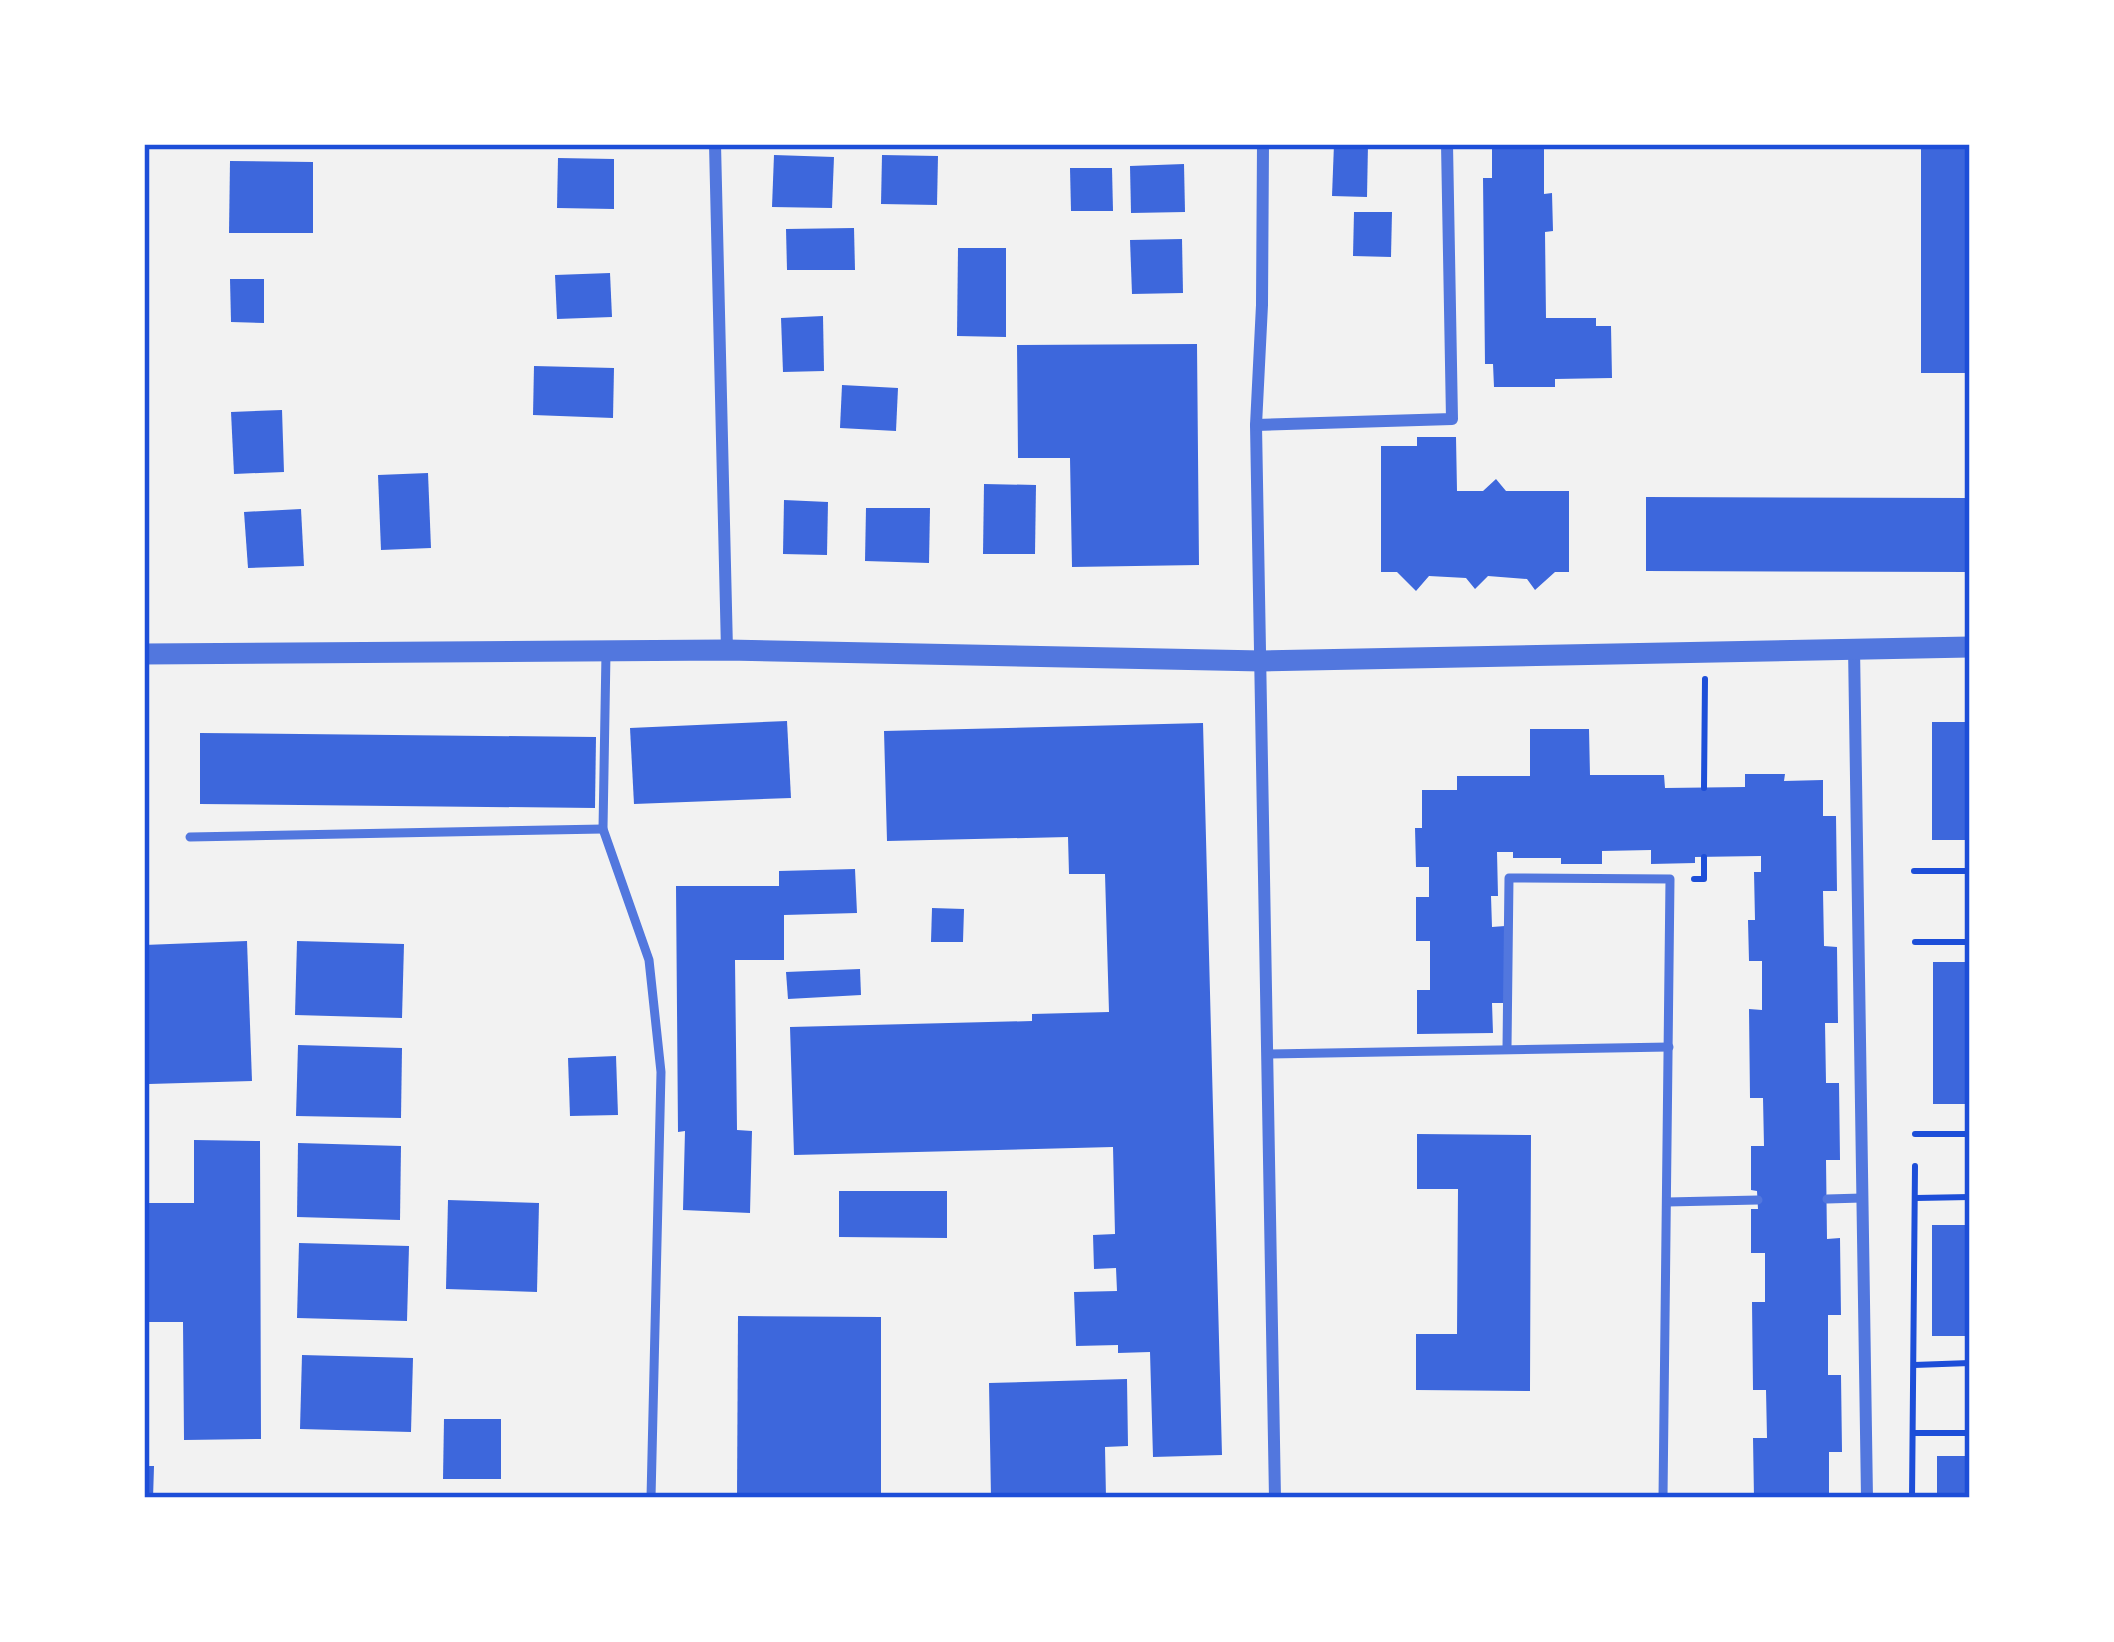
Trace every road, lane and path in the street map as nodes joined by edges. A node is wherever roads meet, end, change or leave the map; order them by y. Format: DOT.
graph roads {
  1 [pos="715,144"];
  2 [pos="1263,144"];
  3 [pos="1447,144"];
  4 [pos="1256,425"];
  5 [pos="1970,646"];
  6 [pos="1854,647"];
  7 [pos="727,650"];
  8 [pos="1705,651"];
  9 [pos="606,653"];
  10 [pos="144,654"];
  11 [pos="1262,662"];
  12 [pos="1704,788"];
  13 [pos="603,829"];
  14 [pos="190,837"];
  15 [pos="1914,871"];
  16 [pos="1970,871"];
  17 [pos="1915,942"];
  18 [pos="1970,942"];
  19 [pos="1669,1047"];
  20 [pos="1508,1048"];
  21 [pos="1268,1054"];
  22 [pos="1915,1134"];
  23 [pos="1970,1134"];
  24 [pos="1915,1166"];
  25 [pos="1862,1198"];
  26 [pos="1916,1198"];
  27 [pos="1970,1198"];
  28 [pos="1827,1199"];
  29 [pos="1758,1200"];
  30 [pos="1667,1202"];
  31 [pos="1970,1364"];
  32 [pos="1913,1365"];
  33 [pos="1913,1433"];
  34 [pos="1970,1433"];
  35 [pos="651,1498"];
  36 [pos="1275,1498"];
  37 [pos="1663,1498"];
  38 [pos="1867,1498"];
  39 [pos="1912,1498"];
  1 -- 7 [label="street"];
  2 -- 4 [label="street"];
  3 -- 4 [label="street"];
  4 -- 11 [label="street"];
  5 -- 6 [label="street"];
  6 -- 8 [label="street"];
  6 -- 25 [label="street"];
  7 -- 9 [label="street"];
  7 -- 11 [label="street"];
  8 -- 11 [label="street"];
  8 -- 12 [label="path"];
  9 -- 10 [label="street"];
  9 -- 13 [label="lane"];
  11 -- 21 [label="street"];
  13 -- 14 [label="lane"];
  13 -- 35 [label="lane"];
  15 -- 16 [label="path"];
  17 -- 18 [label="path"];
  19 -- 20 [label="lane"];
  19 -- 20 [label="lane"];
  19 -- 30 [label="lane"];
  20 -- 21 [label="lane"];
  21 -- 36 [label="street"];
  22 -- 23 [label="path"];
  24 -- 26 [label="path"];
  25 -- 28 [label="lane"];
  25 -- 38 [label="street"];
  26 -- 27 [label="path"];
  26 -- 32 [label="path"];
  29 -- 30 [label="lane"];
  30 -- 37 [label="lane"];
  31 -- 32 [label="path"];
  32 -- 33 [label="path"];
  33 -- 34 [label="path"];
  33 -- 39 [label="path"];
}
